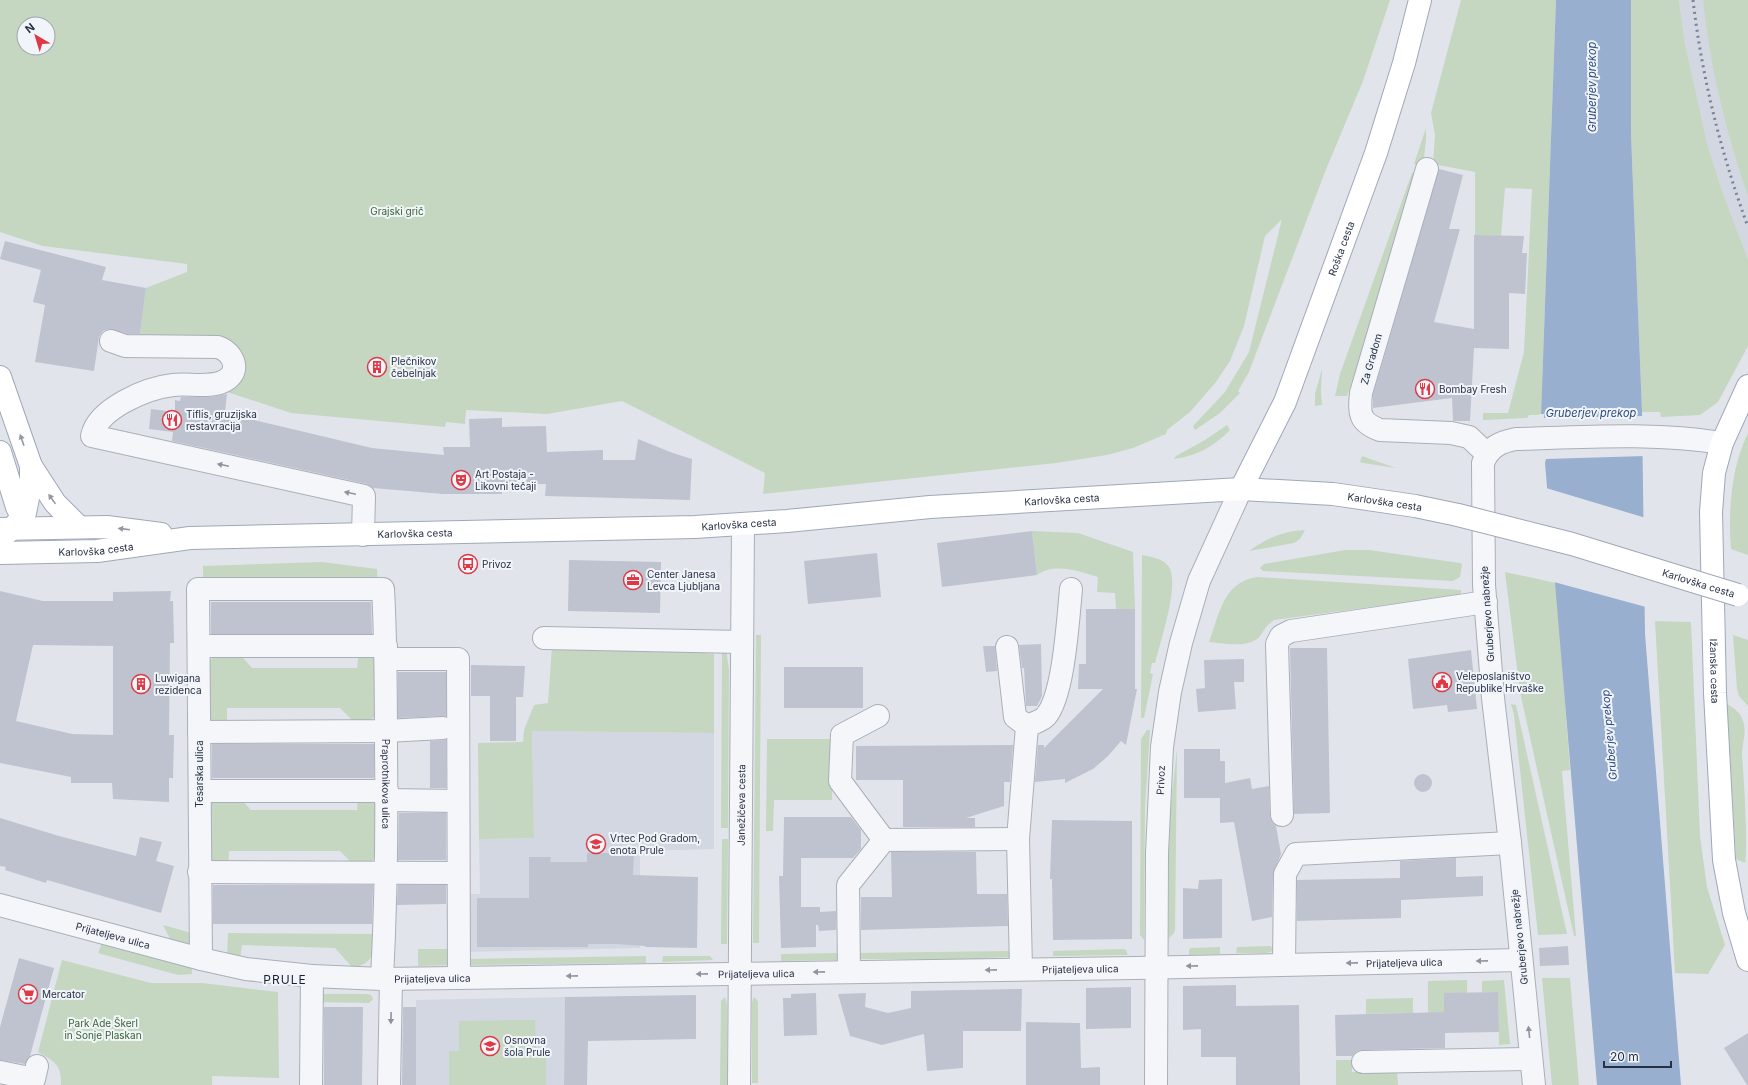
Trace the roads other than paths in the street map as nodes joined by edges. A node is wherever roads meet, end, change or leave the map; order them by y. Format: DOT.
graph roads {
  1 [pos="1420,0"];
  2 [pos="1427,170"];
  3 [pos="112,341"];
  4 [pos="0,377"];
  5 [pos="1748,386"];
  6 [pos="1722,443"];
  7 [pos="0,452"];
  8 [pos="1487,454"];
  9 [pos="31,466"];
  10 [pos="1241,489"];
  11 [pos="743,524"];
  12 [pos="79,527"];
  13 [pos="13,528"];
  14 [pos="363,535"];
  15 [pos="190,538"];
  16 [pos="50,552"];
  17 [pos="0,553"];
  18 [pos="383,589"];
  19 [pos="1071,589"];
  20 [pos="1743,597"];
  21 [pos="1486,602"];
  22 [pos="544,638"];
  23 [pos="742,642"];
  24 [pos="200,646"];
  25 [pos="1007,648"];
  26 [pos="386,652"];
  27 [pos="878,716"];
  28 [pos="1027,726"];
  29 [pos="443,728"];
  30 [pos="386,731"];
  31 [pos="199,732"];
  32 [pos="200,791"];
  33 [pos="386,796"];
  34 [pos="458,801"];
  35 [pos="1282,815"];
  36 [pos="1018,839"];
  37 [pos="884,840"];
  38 [pos="1510,844"];
  39 [pos="199,872"];
  40 [pos="458,873"];
  41 [pos="386,874"];
  42 [pos="0,905"];
  43 [pos="201,959"];
  44 [pos="1521,960"];
  45 [pos="1748,960"];
  46 [pos="1284,964"];
  47 [pos="1156,967"];
  48 [pos="1021,969"];
  49 [pos="849,972"];
  50 [pos="741,973"];
  51 [pos="312,976"];
  52 [pos="459,978"];
  53 [pos="387,979"];
  54 [pos="1531,1059"];
  55 [pos="1363,1062"];
  56 [pos="37,1066"];
  57 [pos="0,1072"];
  58 [pos="312,1085"];
  59 [pos="389,1085"];
  60 [pos="739,1085"];
  61 [pos="1156,1085"];
  62 [pos="1534,1085"];
  1 -- 10 [label="main road, Roška cesta"];
  2 -- 8 [label="street, Za Gradom"];
  14 -- 3 [label="street, Karlovška cesta, one-way"];
  9 -- 4 [label="main road, one-way"];
  5 -- 6 [label="main road, Ižanska cesta"];
  6 -- 8 [label="street"];
  6 -- 45 [label="main road, Ižanska cesta"];
  7 -- 13 [label="main road"];
  8 -- 21 [label="street, Gruberjevo nabrežje"];
  12 -- 9 [label="main road, one-way"];
  9 -- 13 [label="main road"];
  10 -- 11 [label="main road, Karlovška cesta"];
  10 -- 20 [label="main road, Karlovška cesta, bridge"];
  10 -- 47 [label="street, Privoz"];
  11 -- 14 [label="main road, Karlovška cesta"];
  11 -- 23 [label="street, Janežičeva cesta"];
  12 -- 13 [label="main road, Karlovška cesta"];
  15 -- 12 [label="main road, Karlovška cesta, one-way"];
  13 -- 16 [label="main road"];
  14 -- 15 [label="main road, Karlovška cesta"];
  15 -- 16 [label="main road, Karlovška cesta"];
  16 -- 17 [label="main road, Karlovška cesta"];
  18 -- 24 [label="street, Tesarska ulica"];
  18 -- 26 [label="street, Praprotnikova ulica"];
  19 -- 28 [label="street"];
  21 -- 35 [label="street"];
  21 -- 38 [label="street, Gruberjevo nabrežje"];
  22 -- 23 [label="street"];
  23 -- 50 [label="street, Janežičeva cesta"];
  24 -- 26 [label="street"];
  24 -- 31 [label="street, Tesarska ulica"];
  25 -- 28 [label="street"];
  26 -- 30 [label="street, Praprotnikova ulica"];
  26 -- 34 [label="street"];
  27 -- 37 [label="street"];
  28 -- 36 [label="street"];
  29 -- 30 [label="street"];
  30 -- 31 [label="street"];
  30 -- 33 [label="street, Praprotnikova ulica"];
  31 -- 32 [label="street, Tesarska ulica"];
  32 -- 33 [label="street"];
  32 -- 39 [label="street, Tesarska ulica"];
  33 -- 34 [label="street"];
  33 -- 41 [label="street, Praprotnikova ulica"];
  34 -- 40 [label="street"];
  36 -- 37 [label="street"];
  36 -- 48 [label="street"];
  37 -- 49 [label="street"];
  38 -- 44 [label="street, Gruberjevo nabrežje"];
  38 -- 46 [label="street"];
  39 -- 41 [label="street"];
  39 -- 43 [label="street, Tesarska ulica"];
  40 -- 41 [label="street"];
  40 -- 52 [label="street"];
  41 -- 53 [label="street, Praprotnikova ulica"];
  42 -- 43 [label="street, Prijateljeva ulica"];
  43 -- 51 [label="street, Prijateljeva ulica"];
  44 -- 46 [label="street, Prijateljeva ulica, one-way"];
  54 -- 44 [label="street, Gruberjevo nabrežje, one-way"];
  46 -- 47 [label="street, Prijateljeva ulica, one-way"];
  47 -- 48 [label="street, Prijateljeva ulica"];
  47 -- 61 [label="street, Privoz"];
  48 -- 49 [label="street, Prijateljeva ulica, one-way"];
  49 -- 50 [label="street, Prijateljeva ulica, one-way"];
  50 -- 52 [label="street, Prijateljeva ulica, one-way"];
  50 -- 60 [label="street, Janežičeva cesta"];
  51 -- 53 [label="street, Prijateljeva ulica"];
  51 -- 58 [label="street"];
  52 -- 53 [label="street, Prijateljeva ulica"];
  53 -- 59 [label="street, Praprotnikova ulica, one-way"];
  54 -- 55 [label="street"];
  54 -- 62 [label="street, Gruberjevo nabrežje"];
  56 -- 57 [label="street"];
}
